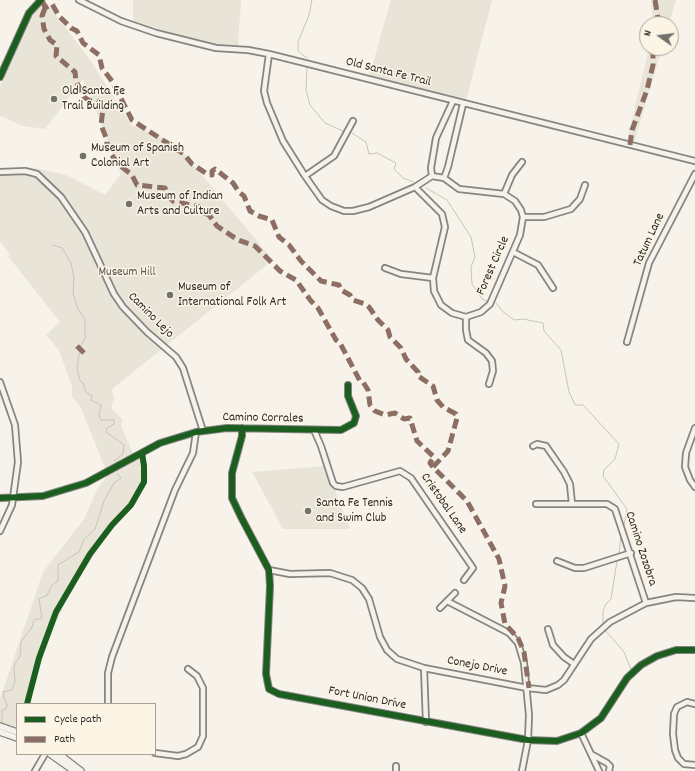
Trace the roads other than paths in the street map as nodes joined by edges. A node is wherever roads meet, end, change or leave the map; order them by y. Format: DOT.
graph roads {
  1 [pos="41,0"];
  2 [pos="79,0"];
  3 [pos="269,54"];
  4 [pos="0,77"];
  5 [pos="453,101"];
  6 [pos="463,104"];
  7 [pos="353,121"];
  8 [pos="695,160"];
  9 [pos="522,162"];
  10 [pos="0,172"];
  11 [pos="695,174"];
  12 [pos="305,176"];
  13 [pos="432,176"];
  14 [pos="444,178"];
  15 [pos="585,185"];
  16 [pos="415,187"];
  17 [pos="504,194"];
  18 [pos="523,217"];
  19 [pos="513,252"];
  20 [pos="386,268"];
  21 [pos="433,278"];
  22 [pos="553,288"];
  23 [pos="466,318"];
  24 [pos="627,342"];
  25 [pos="0,382"];
  26 [pos="489,384"];
  27 [pos="348,385"];
  28 [pos="242,428"];
  29 [pos="695,428"];
  30 [pos="314,430"];
  31 [pos="203,431"];
  32 [pos="196,432"];
  33 [pos="533,446"];
  34 [pos="695,487"];
  35 [pos="0,498"];
  36 [pos="14,498"];
  37 [pos="536,504"];
  38 [pos="572,504"];
  39 [pos="0,531"];
  40 [pos="631,553"];
  41 [pos="557,561"];
  42 [pos="269,570"];
  43 [pos="464,580"];
  44 [pos="455,592"];
  45 [pos="695,598"];
  46 [pos="447,601"];
  47 [pos="646,603"];
  48 [pos="440,608"];
  49 [pos="548,629"];
  50 [pos="695,650"];
  51 [pos="574,664"];
  52 [pos="424,668"];
  53 [pos="188,669"];
  54 [pos="527,688"];
  55 [pos="108,703"];
  56 [pos="695,704"];
  57 [pos="426,722"];
  58 [pos="0,726"];
  59 [pos="0,732"];
  60 [pos="16,732"];
  61 [pos="581,733"];
  62 [pos="16,738"];
  63 [pos="528,740"];
  64 [pos="156,753"];
  65 [pos="591,754"];
  66 [pos="44,755"];
  67 [pos="51,755"];
  68 [pos="59,755"];
  69 [pos="695,765"];
  70 [pos="35,771"];
  71 [pos="74,771"];
  72 [pos="81,771"];
  73 [pos="522,771"];
  74 [pos="600,771"];
  75 [pos="609,771"];
  1 -- 4 [label="street"];
  2 -- 3 [label="street, Old Santa Fe Trail"];
  3 -- 5 [label="street, Old Santa Fe Trail"];
  3 -- 12 [label="street"];
  5 -- 6 [label="street, Old Santa Fe Trail"];
  5 -- 13 [label="street"];
  6 -- 8 [label="street, Old Santa Fe Trail"];
  6 -- 14 [label="street"];
  7 -- 12 [label="street"];
  9 -- 17 [label="street"];
  10 -- 31 [label="street, Camino Lejo"];
  11 -- 24 [label="street, Tatum Lane"];
  12 -- 16 [label="street"];
  13 -- 14 [label="street"];
  13 -- 16 [label="street"];
  14 -- 17 [label="street"];
  15 -- 18 [label="street"];
  16 -- 21 [label="street"];
  17 -- 18 [label="street"];
  18 -- 19 [label="street, Forest Circle"];
  19 -- 22 [label="street"];
  19 -- 23 [label="street, Forest Circle"];
  20 -- 21 [label="street"];
  21 -- 23 [label="street"];
  23 -- 26 [label="street"];
  25 -- 36 [label="street"];
  27 -- 30 [label="street, Camino Corrales"];
  28 -- 30 [label="street, Camino Corrales"];
  28 -- 31 [label="street, Camino Corrales"];
  28 -- 42 [label="street, Fort Union Drive"];
  29 -- 34 [label="street"];
  30 -- 43 [label="street, Cristobal Lane"];
  31 -- 32 [label="street, Camino Corrales"];
  32 -- 36 [label="street, Camino Corrales"];
  32 -- 55 [label="street"];
  33 -- 38 [label="street"];
  35 -- 36 [label="street, Camino Corrales"];
  36 -- 39 [label="street"];
  37 -- 38 [label="street, Camino Zozobra"];
  38 -- 40 [label="street, Camino Zozobra"];
  40 -- 41 [label="street"];
  40 -- 47 [label="street, Camino Zozobra"];
  42 -- 52 [label="street, Conejo Drive"];
  42 -- 57 [label="street, Fort Union Drive"];
  44 -- 46 [label="street"];
  45 -- 47 [label="street, Conejo Drive"];
  46 -- 48 [label="street"];
  46 -- 54 [label="street"];
  47 -- 51 [label="street, Conejo Drive"];
  49 -- 51 [label="street"];
  50 -- 61 [label="street, Fort Union Drive"];
  51 -- 54 [label="street, Conejo Drive"];
  52 -- 54 [label="street, Conejo Drive"];
  52 -- 57 [label="street"];
  53 -- 64 [label="street"];
  54 -- 63 [label="street"];
  56 -- 69 [label="street"];
  57 -- 63 [label="street, Fort Union Drive"];
  58 -- 60 [label="main road"];
  59 -- 62 [label="main road"];
  61 -- 63 [label="street, Fort Union Drive"];
  61 -- 65 [label="street"];
  63 -- 73 [label="street"];
  65 -- 74 [label="street"];
  65 -- 75 [label="street"];
  66 -- 70 [label="street"];
  67 -- 71 [label="main road"];
  68 -- 72 [label="main road"];
}
